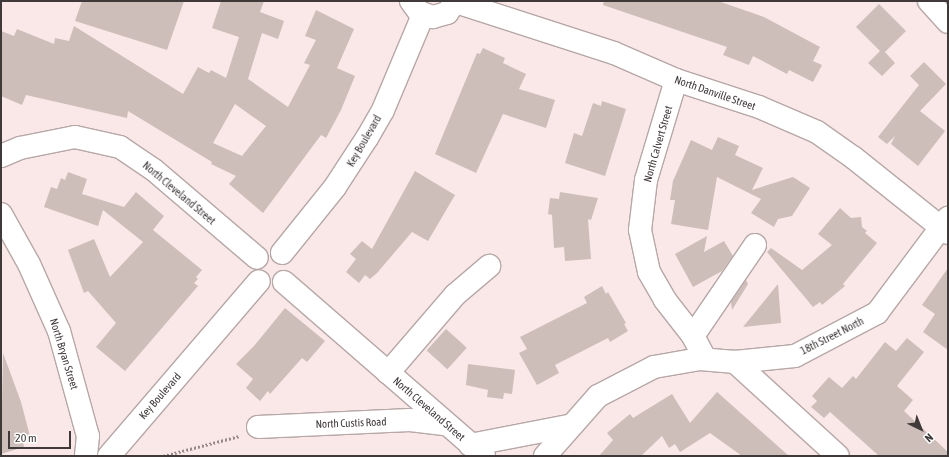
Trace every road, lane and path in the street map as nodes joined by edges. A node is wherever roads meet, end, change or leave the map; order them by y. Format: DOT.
graph roads {
  1 [pos="456,1"];
  2 [pos="929,1"];
  3 [pos="417,8"];
  4 [pos="948,22"];
  5 [pos="676,80"];
  6 [pos="1,156"];
  7 [pos="1,214"];
  8 [pos="946,226"];
  9 [pos="755,244"];
  10 [pos="282,253"];
  11 [pos="257,258"];
  12 [pos="489,266"];
  13 [pos="258,281"];
  14 [pos="284,282"];
  15 [pos="693,336"];
  16 [pos="705,359"];
  17 [pos="735,362"];
  18 [pos="388,373"];
  19 [pos="444,424"];
  20 [pos="569,426"];
  21 [pos="258,427"];
  22 [pos="477,450"];
  23 [pos="86,456"];
  24 [pos="109,456"];
  25 [pos="163,456"];
  26 [pos="545,456"];
  27 [pos="838,456"];
  1 -- 3 [label="street"];
  1 -- 5 [label="street, North Danville Street"];
  2 -- 4 [label="street"];
  3 -- 10 [label="street, Key Boulevard"];
  5 -- 8 [label="street, North Danville Street"];
  5 -- 15 [label="street, North Calvert Street"];
  6 -- 11 [label="street, North Cleveland Street"];
  7 -- 23 [label="street, North Bryan Street"];
  8 -- 17 [label="street, 18th Street North"];
  9 -- 15 [label="street"];
  10 -- 11 [label="street"];
  10 -- 14 [label="street"];
  11 -- 13 [label="street"];
  12 -- 18 [label="street"];
  13 -- 14 [label="street"];
  13 -- 24 [label="street, Key Boulevard"];
  14 -- 18 [label="street, North Cleveland Street"];
  15 -- 16 [label="street, North Calvert Street"];
  16 -- 17 [label="street, 18th Street North"];
  16 -- 20 [label="street, 18th Street North"];
  17 -- 27 [label="street"];
  18 -- 19 [label="street, North Cleveland Street"];
  19 -- 21 [label="street, North Custis Road"];
  19 -- 22 [label="street, North Cleveland Street"];
  20 -- 22 [label="street"];
  20 -- 26 [label="street, 18th Street North"];
  21 -- 25 [label="path"];
}
